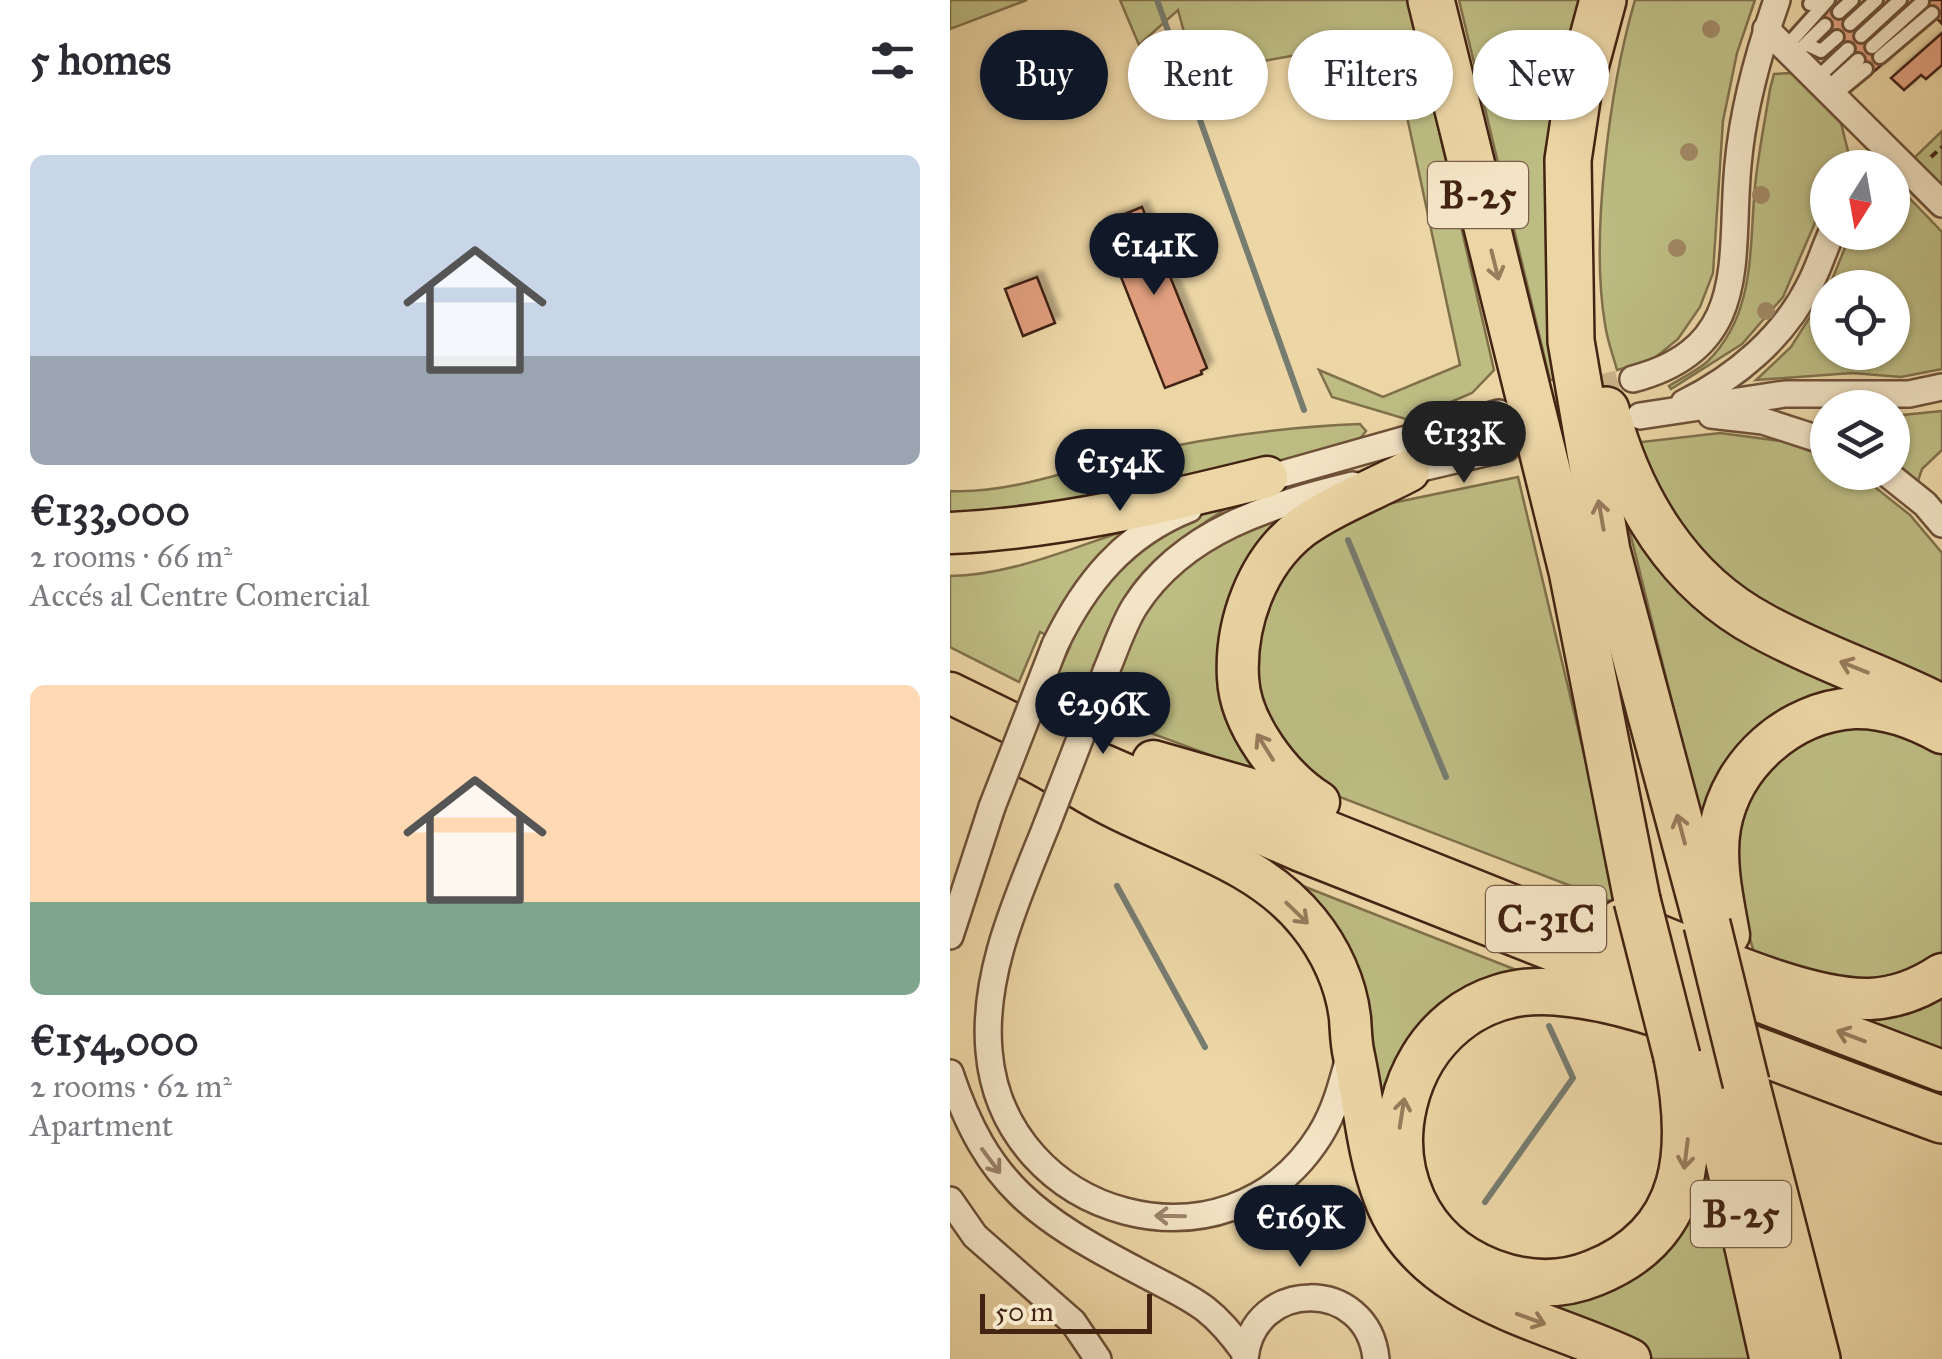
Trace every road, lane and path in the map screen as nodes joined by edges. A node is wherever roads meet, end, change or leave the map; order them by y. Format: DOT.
graph roads {
  1 [pos="1431,0"];
  2 [pos="1602,0"];
  3 [pos="1623,0"];
  4 [pos="1777,0"];
  5 [pos="1828,0"];
  6 [pos="1852,0"];
  7 [pos="1876,0"];
  8 [pos="1900,0"];
  9 [pos="1812,1"];
  10 [pos="1927,8"];
  11 [pos="1839,12"];
  12 [pos="1850,24"];
  13 [pos="1825,25"];
  14 [pos="1766,29"];
  15 [pos="1861,36"];
  16 [pos="1836,37"];
  17 [pos="1795,46"];
  18 [pos="1848,49"];
  19 [pos="1876,52"];
  20 [pos="1862,64"];
  21 [pos="1825,88"];
  22 [pos="1942,146"];
  23 [pos="1872,150"];
  24 [pos="1929,159"];
  25 [pos="1910,180"];
  26 [pos="1942,204"];
  27 [pos="1825,250"];
  28 [pos="1634,379"];
  29 [pos="1942,387"];
  30 [pos="1499,412"];
  31 [pos="1653,414"];
  32 [pos="1810,436"];
  33 [pos="1506,448"];
  34 [pos="1409,471"];
  35 [pos="1267,477"];
  36 [pos="1907,490"];
  37 [pos="1942,524"];
  38 [pos="950,533"];
  39 [pos="950,665"];
  40 [pos="950,693"];
  41 [pos="1942,708"];
  42 [pos="950,720"];
  43 [pos="1942,733"];
  44 [pos="1032,760"];
  45 [pos="1153,761"];
  46 [pos="1334,813"];
  47 [pos="1685,917"];
  48 [pos="950,936"];
  49 [pos="1942,974"];
  50 [pos="1624,1001"];
  51 [pos="1352,1047"];
  52 [pos="1942,1071"];
  53 [pos="950,1073"];
  54 [pos="1725,1075"];
  55 [pos="1942,1102"];
  56 [pos="1942,1120"];
  57 [pos="950,1200"];
  58 [pos="1382,1355"];
  59 [pos="1245,1356"];
  60 [pos="1098,1359"];
  61 [pos="1630,1359"];
  62 [pos="1773,1359"];
  63 [pos="1820,1359"];
  1 -- 47 [label="highway, B-25, one-way"];
  47 -- 2 [label="highway, B-25, one-way"];
  41 -- 3 [label="highway, one-way"];
  4 -- 14 [label="street"];
  5 -- 17 [label="lane"];
  6 -- 11 [label="lane"];
  7 -- 12 [label="lane"];
  8 -- 15 [label="lane"];
  9 -- 17 [label="lane"];
  10 -- 19 [label="lane"];
  13 -- 17 [label="lane"];
  14 -- 17 [label="street"];
  14 -- 28 [label="street"];
  16 -- 17 [label="lane"];
  17 -- 21 [label="street"];
  18 -- 21 [label="lane"];
  20 -- 21 [label="lane"];
  21 -- 23 [label="street"];
  22 -- 24 [label="path"];
  25 -- 26 [label="street"];
  27 -- 31 [label="street"];
  29 -- 31 [label="street"];
  30 -- 35 [label="street"];
  31 -- 32 [label="street"];
  33 -- 34 [label="street"];
  46 -- 34 [label="highway, one-way"];
  51 -- 34 [label="street, one-way, bridge"];
  35 -- 38 [label="highway"];
  35 -- 48 [label="street, bridge"];
  36 -- 37 [label="street"];
  39 -- 45 [label="highway, C-31C"];
  40 -- 55 [label="highway, C-31C"];
  42 -- 44 [label="highway"];
  43 -- 47 [label="highway"];
  44 -- 50 [label="highway"];
  44 -- 51 [label="highway, one-way"];
  45 -- 46 [label="highway"];
  52 -- 45 [label="highway, C-31C, one-way"];
  46 -- 49 [label="highway"];
  47 -- 54 [label="highway, B-25"];
  54 -- 50 [label="highway, one-way"];
  50 -- 56 [label="highway"];
  51 -- 61 [label="highway, one-way"];
  53 -- 59 [label="street, one-way"];
  54 -- 62 [label="highway, B-25"];
  54 -- 63 [label="highway, B-25"];
  57 -- 60 [label="street"];
  58 -- 59 [label="street"];
}
